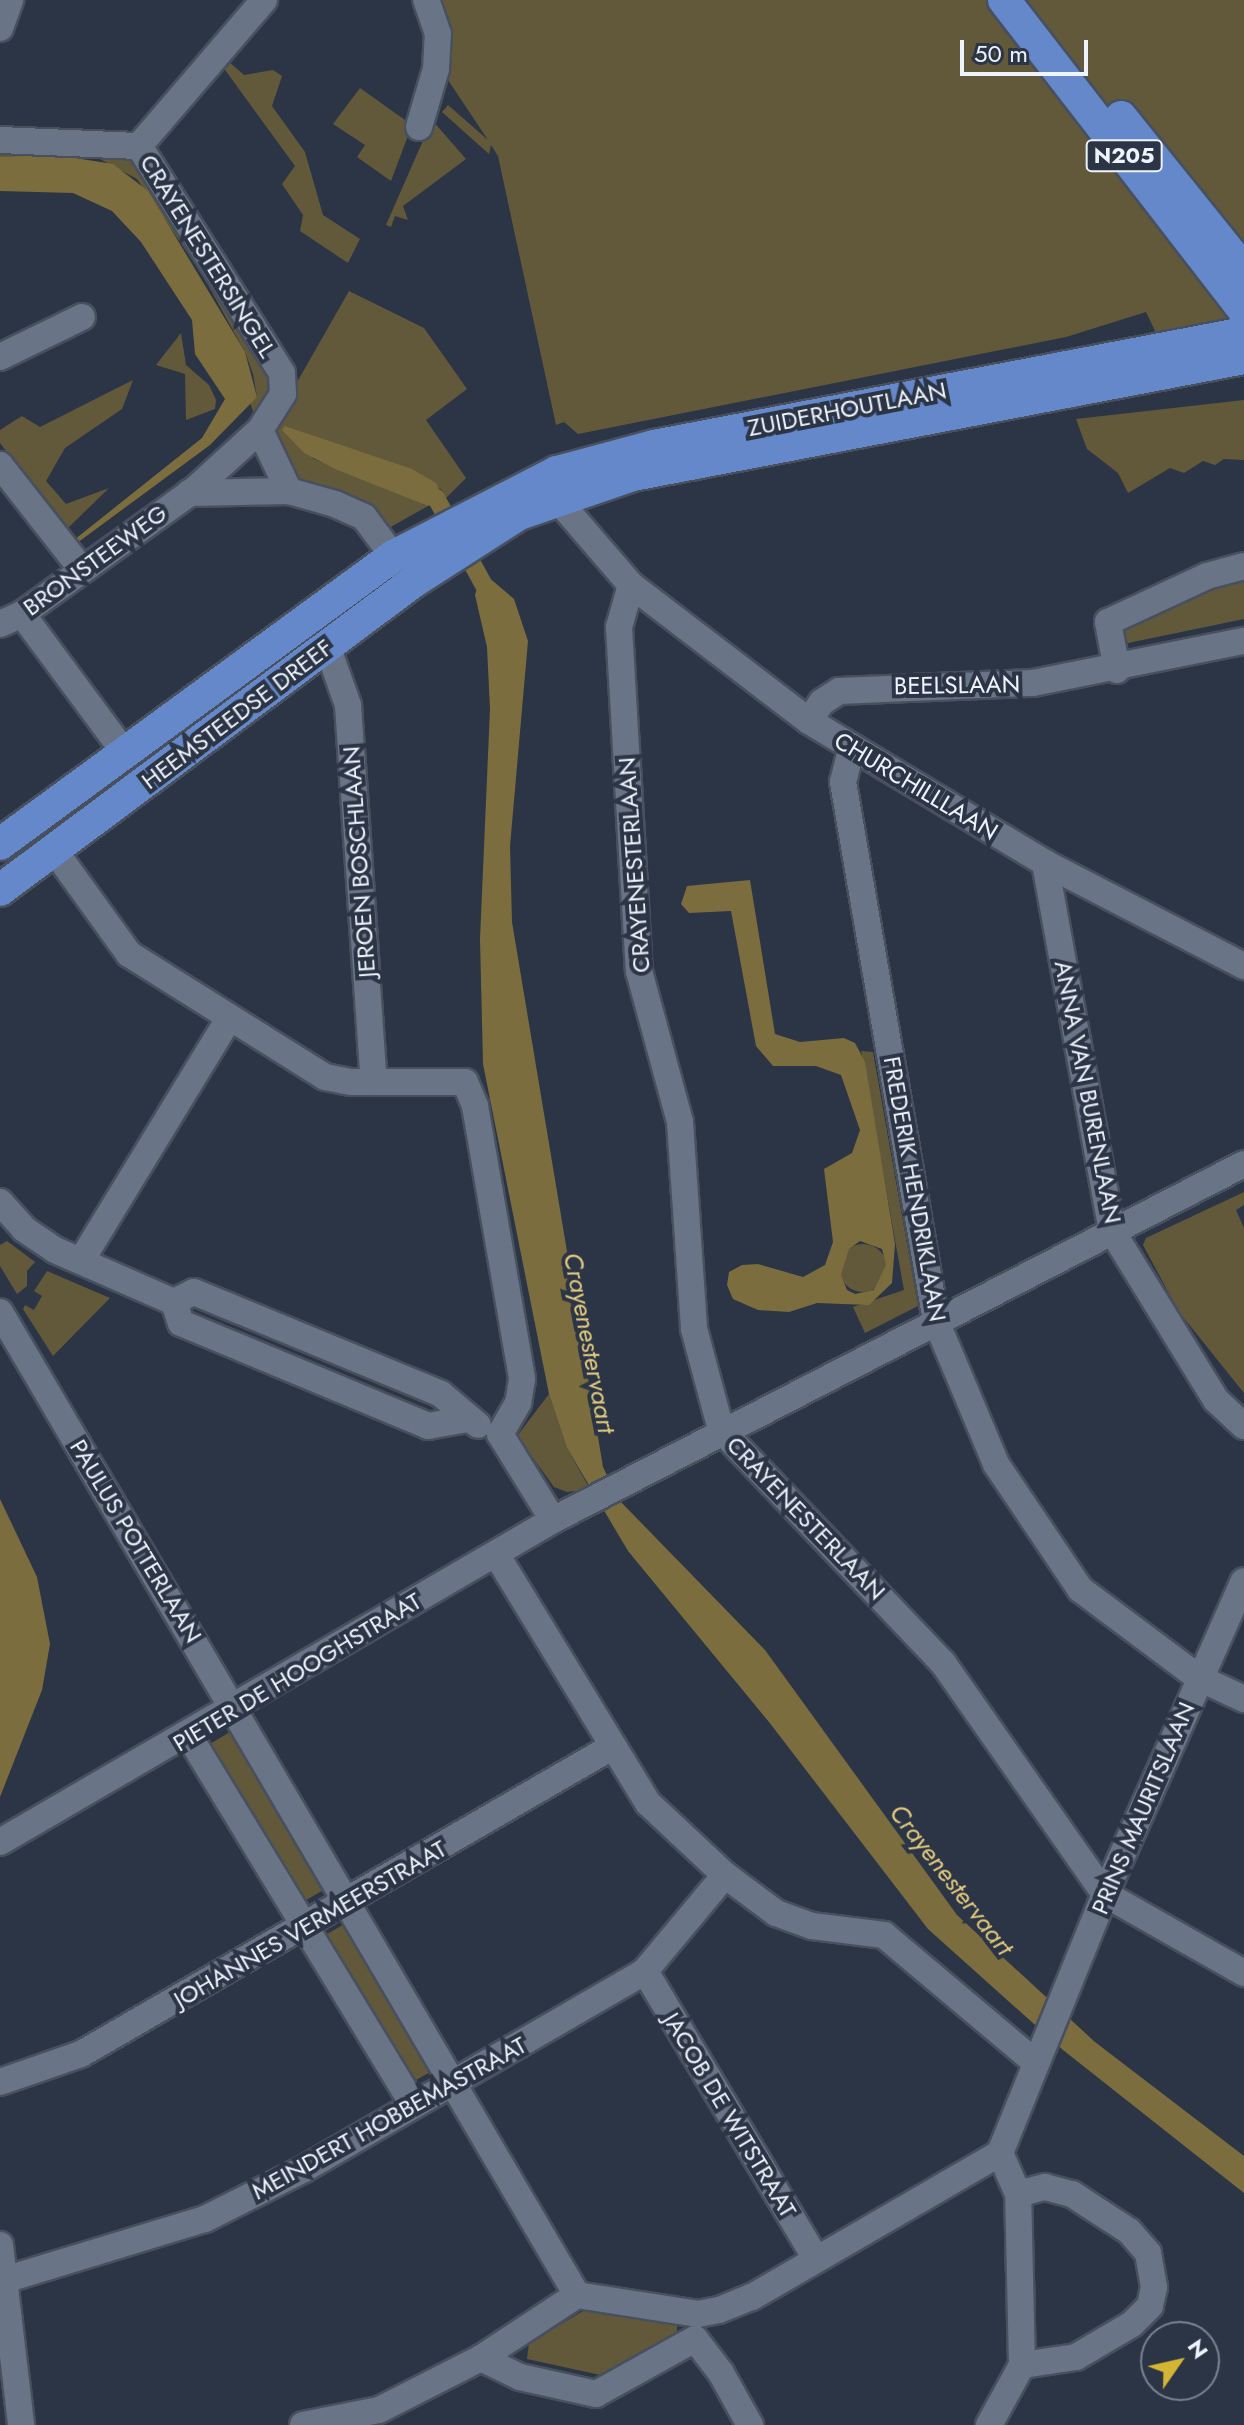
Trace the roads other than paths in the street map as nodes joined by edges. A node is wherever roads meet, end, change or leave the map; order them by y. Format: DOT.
graph roads {
  1 [pos="10,0"];
  2 [pos="264,0"];
  3 [pos="426,0"];
  4 [pos="1004,0"];
  5 [pos="1030,0"];
  6 [pos="0,28"];
  7 [pos="419,127"];
  8 [pos="0,140"];
  9 [pos="139,146"];
  10 [pos="1244,270"];
  11 [pos="1244,311"];
  12 [pos="82,317"];
  13 [pos="1244,333"];
  14 [pos="0,357"];
  15 [pos="1244,358"];
  16 [pos="260,430"];
  17 [pos="0,465"];
  18 [pos="564,487"];
  19 [pos="289,491"];
  20 [pos="189,493"];
  21 [pos="459,534"];
  22 [pos="394,556"];
  23 [pos="1244,566"];
  24 [pos="80,567"];
  25 [pos="623,575"];
  26 [pos="413,582"];
  27 [pos="11,619"];
  28 [pos="1244,641"];
  29 [pos="327,646"];
  30 [pos="1117,670"];
  31 [pos="809,721"];
  32 [pos="851,750"];
  33 [pos="124,752"];
  34 [pos="0,844"];
  35 [pos="54,850"];
  36 [pos="1045,863"];
  37 [pos="0,890"];
  38 [pos="1244,966"];
  39 [pos="228,1020"];
  40 [pos="374,1082"];
  41 [pos="1244,1164"];
  42 [pos="1,1206"];
  43 [pos="1112,1231"];
  44 [pos="81,1261"];
  45 [pos="0,1312"];
  46 [pos="936,1321"];
  47 [pos="1244,1426"];
  48 [pos="721,1430"];
  49 [pos="500,1434"];
  50 [pos="553,1520"];
  51 [pos="496,1554"];
  52 [pos="1244,1581"];
  53 [pos="1199,1678"];
  54 [pos="1244,1699"];
  55 [pos="234,1708"];
  56 [pos="189,1736"];
  57 [pos="610,1748"];
  58 [pos="0,1842"];
  59 [pos="725,1875"];
  60 [pos="1105,1894"];
  61 [pos="349,1903"];
  62 [pos="306,1928"];
  63 [pos="645,1971"];
  64 [pos="1244,1973"];
  65 [pos="1036,2063"];
  66 [pos="0,2082"];
  67 [pos="453,2084"];
  68 [pos="412,2103"];
  69 [pos="1000,2153"];
  70 [pos="1018,2194"];
  71 [pos="0,2245"];
  72 [pos="816,2259"];
  73 [pos="4,2280"];
  74 [pos="577,2295"];
  75 [pos="697,2326"];
  76 [pos="481,2358"];
  77 [pos="1022,2365"];
  78 [pos="382,2417"];
  79 [pos="21,2425"];
  80 [pos="303,2425"];
  81 [pos="750,2425"];
  82 [pos="989,2425"];
  1 -- 6 [label="street"];
  2 -- 9 [label="street"];
  3 -- 7 [label="street"];
  4 -- 11 [label="main road, N205"];
  5 -- 10 [label="main road, N205"];
  8 -- 9 [label="street, CRAYENESTERSINGEL"];
  9 -- 16 [label="street, CRAYENESTERSINGEL"];
  12 -- 14 [label="street"];
  13 -- 18 [label="main road, ZUIDERHOUTLAAN"];
  15 -- 18 [label="main road, ZUIDERHOUTLAAN"];
  16 -- 19 [label="street"];
  16 -- 20 [label="street, BRONSTEEWEG"];
  17 -- 24 [label="street"];
  18 -- 21 [label="main road, ZUIDERHOUTLAAN"];
  18 -- 25 [label="street, CHURCHILLLAAN"];
  19 -- 20 [label="street, BRONSTEEWEG"];
  19 -- 22 [label="street, BRONSTEEWEG"];
  20 -- 24 [label="street, BRONSTEEWEG"];
  21 -- 22 [label="main road, HEEMSTEEDSE DREEF"];
  21 -- 26 [label="main road, HEEMSTEEDSE DREEF"];
  22 -- 26 [label="street, BRONSTEEWEG"];
  22 -- 33 [label="main road, HEEMSTEEDSE DREEF"];
  23 -- 30 [label="street"];
  24 -- 27 [label="street, BRONSTEEWEG"];
  25 -- 31 [label="street, CHURCHILLLAAN"];
  25 -- 48 [label="street, CRAYENESTERLAAN"];
  26 -- 29 [label="main road, HEEMSTEEDSE DREEF"];
  27 -- 33 [label="street"];
  28 -- 30 [label="street, BEELSLAAN"];
  29 -- 35 [label="main road, HEEMSTEEDSE DREEF"];
  29 -- 40 [label="street, JEROEN BOSCHLAAN"];
  30 -- 31 [label="street, BEELSLAAN"];
  31 -- 32 [label="street, CHURCHILLLAAN"];
  32 -- 36 [label="street, CHURCHILLLAAN"];
  32 -- 46 [label="street, FREDERIK HENDRIKLAAN"];
  33 -- 34 [label="main road, HEEMSTEEDSE DREEF"];
  35 -- 37 [label="main road, HEEMSTEEDSE DREEF"];
  35 -- 39 [label="street"];
  36 -- 38 [label="street, CHURCHILLLAAN"];
  36 -- 43 [label="street, ANNA VAN BURENLAAN"];
  39 -- 40 [label="street"];
  39 -- 44 [label="street"];
  40 -- 49 [label="street"];
  41 -- 43 [label="street, PIETER DE HOOGHSTRAAT"];
  42 -- 44 [label="street"];
  43 -- 46 [label="street, PIETER DE HOOGHSTRAAT"];
  43 -- 47 [label="street, ANNA VAN BURENLAAN"];
  44 -- 49 [label="street"];
  45 -- 55 [label="street, PAULUS POTTERLAAN"];
  46 -- 48 [label="street, PIETER DE HOOGHSTRAAT"];
  46 -- 53 [label="street, FREDERIK HENDRIKLAAN"];
  48 -- 50 [label="street, PIETER DE HOOGHSTRAAT"];
  48 -- 60 [label="street, CRAYENESTERLAAN"];
  49 -- 50 [label="street"];
  50 -- 51 [label="street, PIETER DE HOOGHSTRAAT"];
  51 -- 55 [label="street, PIETER DE HOOGHSTRAAT"];
  51 -- 57 [label="street"];
  52 -- 53 [label="street, PRINS MAURITSLAAN"];
  53 -- 54 [label="street, FREDERIK HENDRIKLAAN"];
  53 -- 60 [label="street, PRINS MAURITSLAAN"];
  55 -- 56 [label="street, PIETER DE HOOGHSTRAAT"];
  55 -- 61 [label="street, PAULUS POTTERLAAN"];
  56 -- 58 [label="street, PIETER DE HOOGHSTRAAT"];
  56 -- 62 [label="street"];
  57 -- 59 [label="street"];
  57 -- 61 [label="street, JOHANNES VERMEERSTRAAT"];
  59 -- 63 [label="street, MEINDERT HOBBEMASTRAAT"];
  59 -- 65 [label="street"];
  60 -- 64 [label="street, CRAYENESTERLAAN"];
  60 -- 65 [label="street, PRINS MAURITSLAAN"];
  61 -- 62 [label="street, JOHANNES VERMEERSTRAAT"];
  61 -- 67 [label="street, PAULUS POTTERLAAN"];
  62 -- 66 [label="street, JOHANNES VERMEERSTRAAT"];
  62 -- 68 [label="street"];
  63 -- 67 [label="street, MEINDERT HOBBEMASTRAAT"];
  63 -- 72 [label="street, JACOB DE WITSTRAAT"];
  65 -- 69 [label="street, PRINS MAURITSLAAN"];
  67 -- 68 [label="street, MEINDERT HOBBEMASTRAAT"];
  67 -- 74 [label="street, PAULUS POTTERLAAN"];
  68 -- 73 [label="street, MEINDERT HOBBEMASTRAAT"];
  69 -- 70 [label="street"];
  69 -- 72 [label="street"];
  70 -- 77 [label="street"];
  70 -- 77 [label="street"];
  71 -- 73 [label="street"];
  72 -- 75 [label="street"];
  73 -- 79 [label="street"];
  74 -- 75 [label="street"];
  74 -- 76 [label="street"];
  75 -- 76 [label="street"];
  75 -- 81 [label="street"];
  76 -- 78 [label="street"];
  77 -- 82 [label="street"];
  78 -- 80 [label="street"];
}
